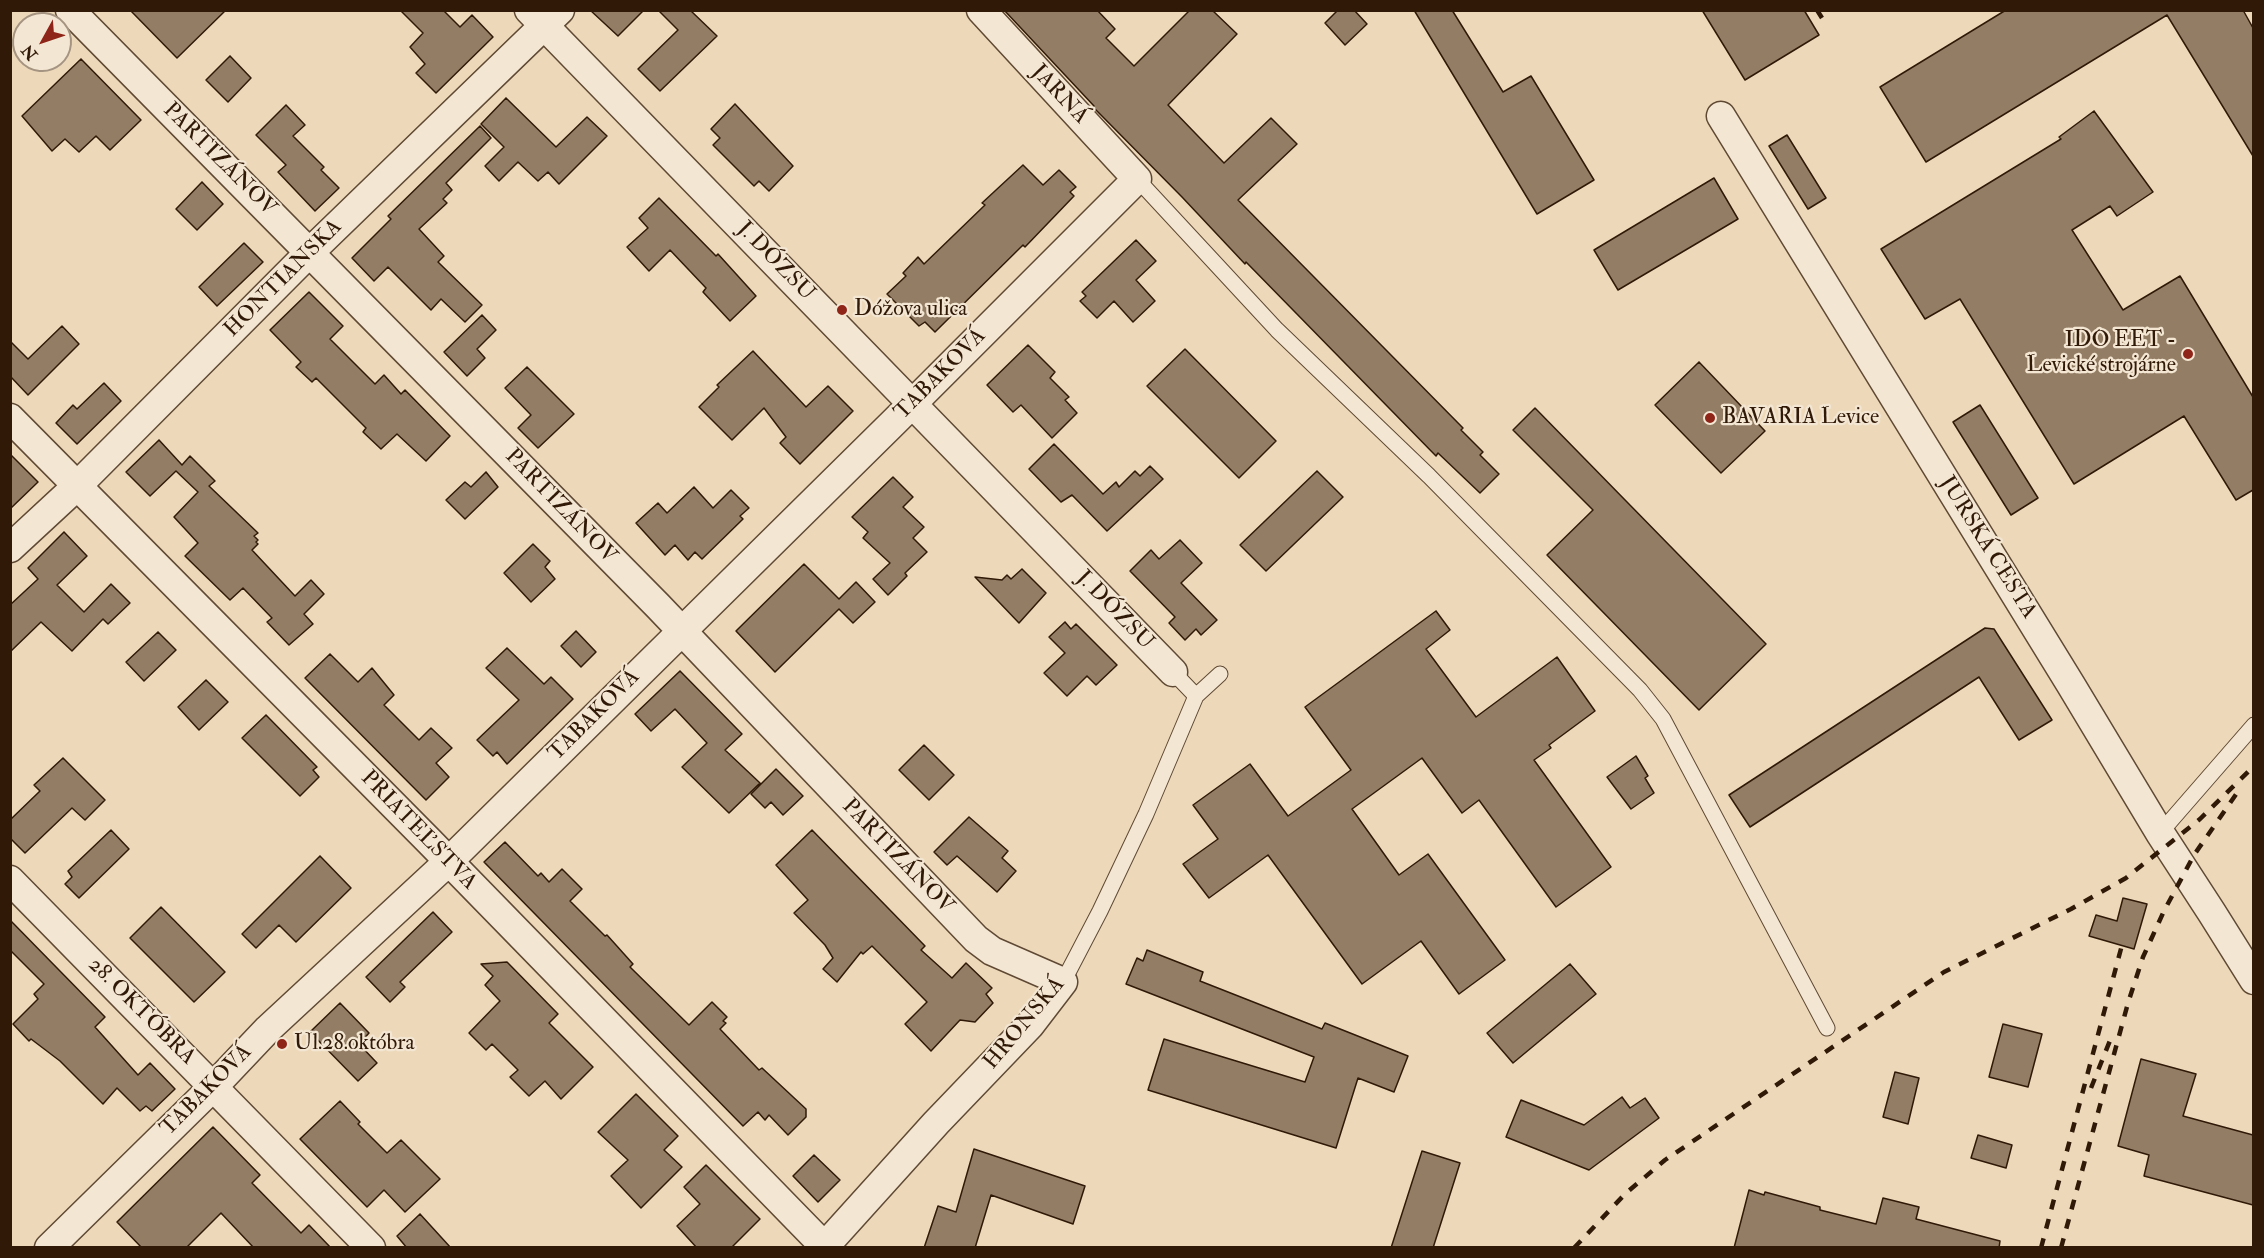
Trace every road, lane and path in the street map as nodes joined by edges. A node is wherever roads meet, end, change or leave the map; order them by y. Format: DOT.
graph roads {
  1 [pos="70,10"];
  2 [pos="981,10"];
  3 [pos="544,16"];
  4 [pos="1721,116"];
  5 [pos="1137,179"];
  6 [pos="310,252"];
  7 [pos="913,403"];
  8 [pos="10,418"];
  9 [pos="77,486"];
  10 [pos="10,548"];
  11 [pos="681,630"];
  12 [pos="1173,672"];
  13 [pos="1220,674"];
  14 [pos="1196,696"];
  15 [pos="2253,725"];
  16 [pos="2160,833"];
  17 [pos="448,862"];
  18 [pos="10,880"];
  19 [pos="2253,980"];
  20 [pos="1063,982"];
  21 [pos="1827,1028"];
  22 [pos="214,1086"];
  23 [pos="824,1247"];
  24 [pos="49,1248"];
  25 [pos="371,1248"];
  1 -- 6 [label="street, PARTIZÁNOV"];
  2 -- 5 [label="street, JARNÁ"];
  3 -- 6 [label="street, HONTIANSKA"];
  3 -- 7 [label="street, J. DÓZSU"];
  4 -- 16 [label="street, JURSKÁ CESTA"];
  5 -- 7 [label="street, TABAKOVÁ"];
  5 -- 21 [label="lane"];
  6 -- 9 [label="street, HONTIANSKA"];
  6 -- 11 [label="street, PARTIZÁNOV"];
  7 -- 11 [label="street, TABAKOVÁ"];
  7 -- 12 [label="street, J. DÓZSU"];
  8 -- 9 [label="street, PRIATEĽSTVA"];
  9 -- 10 [label="street, HONTIANSKA"];
  9 -- 17 [label="street, PRIATEĽSTVA"];
  11 -- 17 [label="street, TABAKOVÁ"];
  11 -- 20 [label="street, PARTIZÁNOV"];
  12 -- 14 [label="lane, J. DÓZSU"];
  13 -- 14 [label="lane"];
  14 -- 20 [label="lane, HRONSKÁ"];
  15 -- 16 [label="lane"];
  16 -- 19 [label="street, JURSKÁ CESTA"];
  17 -- 22 [label="street, TABAKOVÁ"];
  17 -- 23 [label="street, PRIATEĽSTVA"];
  18 -- 22 [label="street, 28. OKTÓBRA"];
  20 -- 23 [label="street, HRONSKÁ"];
  22 -- 24 [label="street, TABAKOVÁ"];
  22 -- 25 [label="street, 28. OKTÓBRA"];
}
